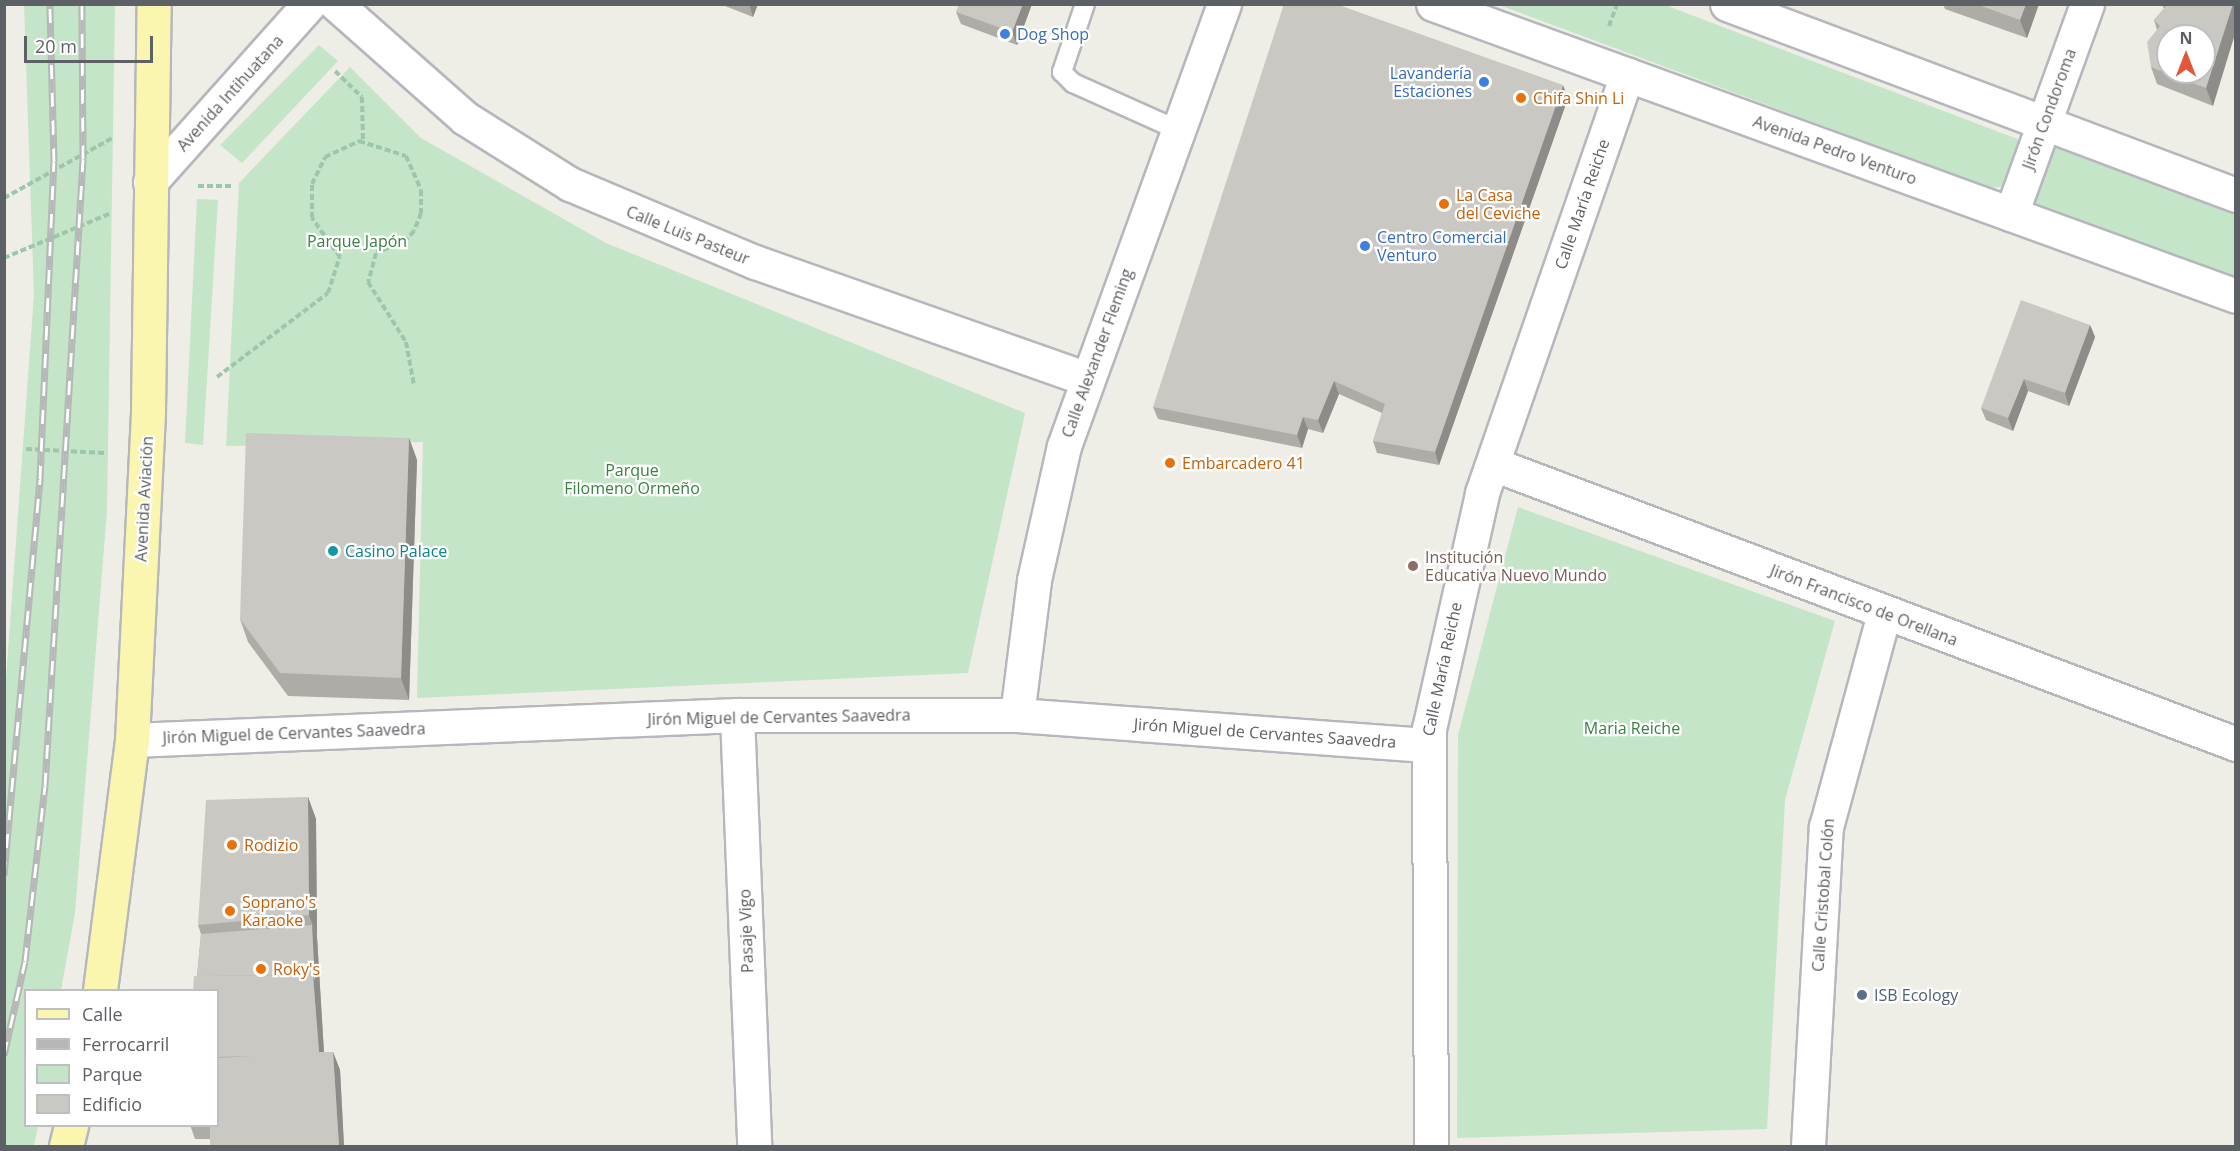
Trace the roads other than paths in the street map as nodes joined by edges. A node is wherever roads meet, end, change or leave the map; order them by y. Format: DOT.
graph roads {
  1 [pos="154,4"];
  2 [pos="309,4"];
  3 [pos="336,4"];
  4 [pos="1085,4"];
  5 [pos="1224,4"];
  6 [pos="1433,4"];
  7 [pos="1726,4"];
  8 [pos="2087,4"];
  9 [pos="1626,74"];
  10 [pos="2044,123"];
  11 [pos="1178,130"];
  12 [pos="150,182"];
  13 [pos="2235,195"];
  14 [pos="2011,214"];
  15 [pos="2235,296"];
  16 [pos="1086,379"];
  17 [pos="1493,464"];
  18 [pos="1884,614"];
  19 [pos="737,715"];
  20 [pos="1017,715"];
  21 [pos="132,740"];
  22 [pos="2235,744"];
  23 [pos="1426,745"];
  24 [pos="100,989"];
  25 [pos="71,1127"];
  26 [pos="66,1146"];
  27 [pos="754,1146"];
  28 [pos="1431,1146"];
  29 [pos="1808,1146"];
  1 -- 12 [label="main road, Avenida Aviación"];
  2 -- 12 [label="street, Avenida Intihuatana"];
  3 -- 16 [label="street, Calle Luis Pasteur"];
  4 -- 11 [label="lane"];
  5 -- 11 [label="street, Calle Alexander Fleming"];
  6 -- 9 [label="street, Avenida Pedro Venturo"];
  7 -- 10 [label="street"];
  8 -- 10 [label="street, Jirón Condoroma"];
  9 -- 14 [label="street, Avenida Pedro Venturo"];
  9 -- 17 [label="street, Calle María Reiche"];
  10 -- 13 [label="street"];
  10 -- 14 [label="street, Jirón Condoroma"];
  11 -- 16 [label="street, Calle Alexander Fleming"];
  12 -- 21 [label="main road, Avenida Aviación"];
  14 -- 15 [label="street, Avenida Pedro Venturo"];
  16 -- 20 [label="street, Calle Alexander Fleming"];
  17 -- 18 [label="street, Jirón Francisco de Orellana"];
  17 -- 23 [label="street, Calle María Reiche"];
  18 -- 22 [label="street, Jirón Francisco de Orellana"];
  18 -- 29 [label="street, Calle Cristobal Colón"];
  19 -- 20 [label="street, Jirón Miguel de Cervantes Saavedra"];
  19 -- 21 [label="street, Jirón Miguel de Cervantes Saavedra"];
  19 -- 27 [label="street, Pasaje Vigo"];
  20 -- 23 [label="street, Jirón Miguel de Cervantes Saavedra"];
  21 -- 24 [label="main road, Avenida Aviación"];
  23 -- 28 [label="street, Calle María Reiche"];
  25 -- 26 [label="main road"];
}
